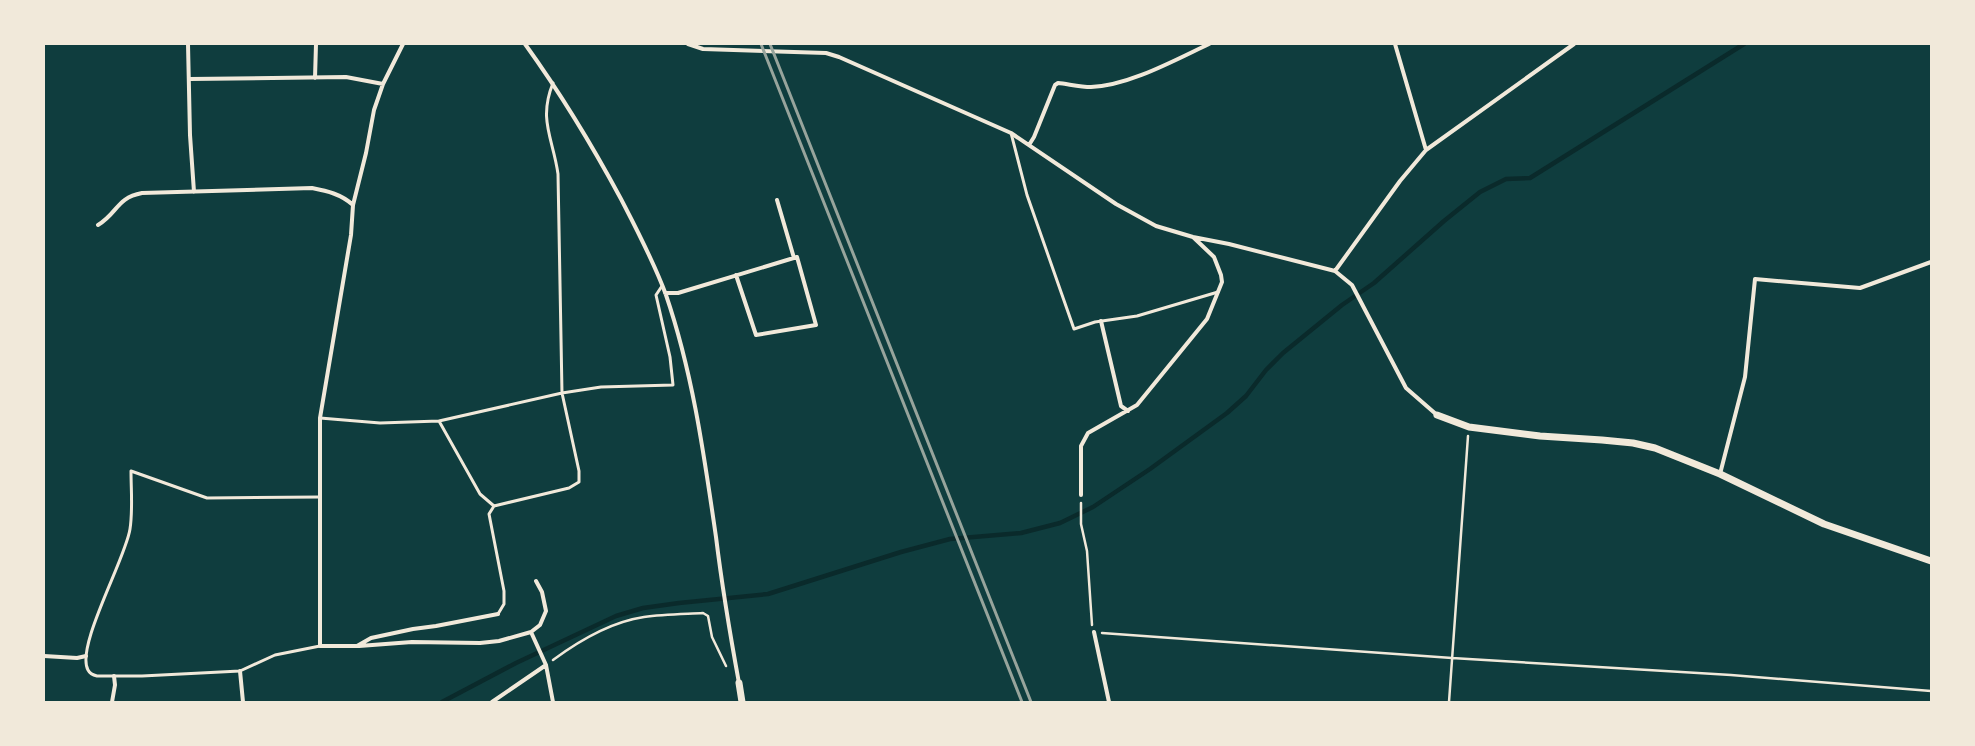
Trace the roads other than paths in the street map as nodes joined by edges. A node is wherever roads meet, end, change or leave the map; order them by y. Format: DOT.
graph roads {
  1 [pos="188,44"];
  2 [pos="316,44"];
  3 [pos="403,44"];
  4 [pos="525,44"];
  5 [pos="688,44"];
  6 [pos="1208,44"];
  7 [pos="1395,44"];
  8 [pos="1574,44"];
  9 [pos="315,78"];
  10 [pos="190,79"];
  11 [pos="553,83"];
  12 [pos="383,84"];
  13 [pos="1011,132"];
  14 [pos="1028,145"];
  15 [pos="1426,150"];
  16 [pos="194,192"];
  17 [pos="777,200"];
  18 [pos="353,205"];
  19 [pos="98,225"];
  20 [pos="1193,237"];
  21 [pos="794,258"];
  22 [pos="1931,262"];
  23 [pos="1335,271"];
  24 [pos="736,275"];
  25 [pos="662,286"];
  26 [pos="1218,292"];
  27 [pos="665,293"];
  28 [pos="1101,321"];
  29 [pos="562,393"];
  30 [pos="1128,411"];
  31 [pos="1437,414"];
  32 [pos="320,418"];
  33 [pos="438,421"];
  34 [pos="1720,474"];
  35 [pos="1081,495"];
  36 [pos="320,497"];
  37 [pos="494,506"];
  38 [pos="1931,561"];
  39 [pos="536,581"];
  40 [pos="498,614"];
  41 [pos="1094,632"];
  42 [pos="532,634"];
  43 [pos="320,646"];
  44 [pos="357,646"];
  45 [pos="44,656"];
  46 [pos="86,656"];
  47 [pos="546,665"];
  48 [pos="240,671"];
  49 [pos="114,676"];
  50 [pos="739,683"];
  51 [pos="112,702"];
  52 [pos="243,702"];
  53 [pos="492,702"];
  54 [pos="553,702"];
  55 [pos="742,702"];
  56 [pos="1110,702"];
  1 -- 10 [label="street"];
  2 -- 9 [label="street"];
  3 -- 12 [label="street"];
  4 -- 11 [label="street"];
  5 -- 13 [label="street"];
  6 -- 14 [label="street"];
  7 -- 15 [label="street"];
  8 -- 15 [label="street"];
  9 -- 10 [label="street"];
  9 -- 12 [label="street"];
  10 -- 16 [label="street"];
  11 -- 25 [label="street"];
  11 -- 29 [label="lane"];
  12 -- 18 [label="street"];
  13 -- 14 [label="street"];
  13 -- 28 [label="lane"];
  14 -- 20 [label="street"];
  15 -- 23 [label="street"];
  16 -- 18 [label="street"];
  16 -- 19 [label="street"];
  17 -- 21 [label="street"];
  18 -- 32 [label="street"];
  20 -- 23 [label="street"];
  20 -- 26 [label="street"];
  21 -- 24 [label="street"];
  21 -- 24 [label="street"];
  22 -- 34 [label="street"];
  23 -- 31 [label="street"];
  24 -- 27 [label="street"];
  25 -- 27 [label="street"];
  25 -- 29 [label="lane"];
  26 -- 28 [label="lane"];
  26 -- 30 [label="street"];
  27 -- 50 [label="street"];
  28 -- 30 [label="street"];
  29 -- 33 [label="lane"];
  29 -- 37 [label="lane"];
  30 -- 35 [label="street"];
  31 -- 34 [label="street"];
  32 -- 33 [label="lane"];
  32 -- 36 [label="street"];
  33 -- 37 [label="lane"];
  34 -- 38 [label="street"];
  36 -- 43 [label="street"];
  36 -- 46 [label="lane"];
  37 -- 40 [label="lane"];
  39 -- 42 [label="street"];
  40 -- 44 [label="street"];
  41 -- 56 [label="street"];
  42 -- 44 [label="street"];
  42 -- 47 [label="street"];
  43 -- 44 [label="street"];
  43 -- 48 [label="lane"];
  45 -- 46 [label="street"];
  46 -- 49 [label="lane"];
  47 -- 53 [label="street"];
  47 -- 54 [label="street"];
  48 -- 49 [label="lane"];
  48 -- 52 [label="street"];
  49 -- 51 [label="street"];
  50 -- 55 [label="street"];
}
